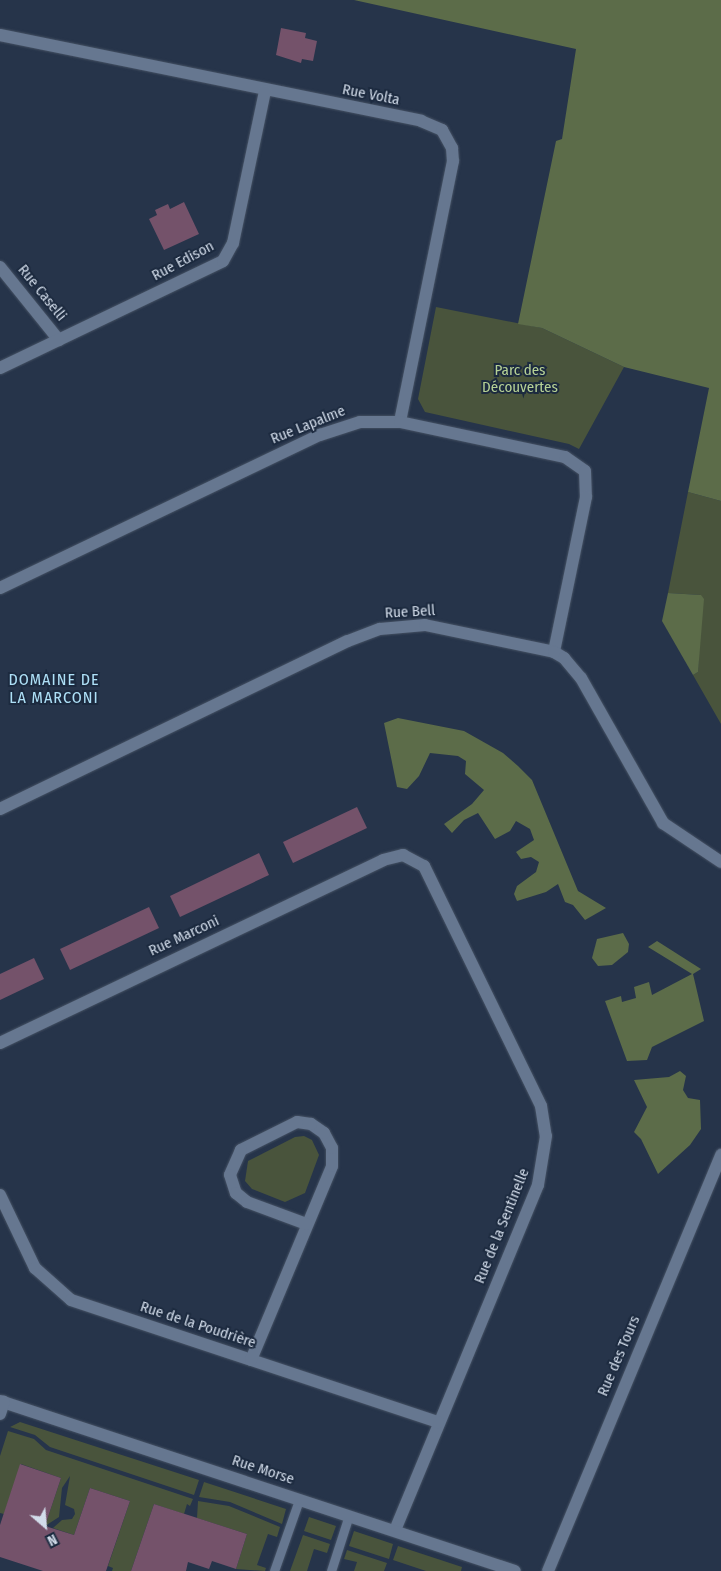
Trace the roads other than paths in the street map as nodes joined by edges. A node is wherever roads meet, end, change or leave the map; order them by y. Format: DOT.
graph roads {
  1 [pos="0,35"];
  2 [pos="265,91"];
  3 [pos="0,266"];
  4 [pos="59,340"];
  5 [pos="0,368"];
  6 [pos="400,422"];
  7 [pos="0,588"];
  8 [pos="554,652"];
  9 [pos="0,810"];
  10 [pos="383,860"];
  11 [pos="721,862"];
  12 [pos="0,1044"];
  13 [pos="721,1155"];
  14 [pos="0,1195"];
  15 [pos="306,1224"];
  16 [pos="251,1360"];
  17 [pos="1,1406"];
  18 [pos="438,1422"];
  19 [pos="299,1500"];
  20 [pos="349,1515"];
  21 [pos="395,1531"];
  22 [pos="274,1571"];
  23 [pos="331,1571"];
  24 [pos="515,1571"];
  25 [pos="548,1571"];
  1 -- 2 [label="street, Rue Volta"];
  2 -- 4 [label="street, Rue Edison"];
  2 -- 6 [label="street, Rue Volta"];
  3 -- 4 [label="street, Rue Caselli"];
  4 -- 5 [label="street, Rue Edison"];
  6 -- 7 [label="street, Rue Lapalme"];
  6 -- 8 [label="street, Rue Lapalme"];
  8 -- 9 [label="street, Rue Bell"];
  8 -- 11 [label="street"];
  10 -- 12 [label="street, Rue Marconi"];
  10 -- 18 [label="street, Rue de la Sentinelle"];
  13 -- 25 [label="street, Rue des Tours"];
  14 -- 16 [label="street, Rue de la Poudrière"];
  15 -- 15 [label="street"];
  15 -- 16 [label="street"];
  16 -- 18 [label="street, Rue de la Poudrière"];
  17 -- 19 [label="street, Rue Morse"];
  18 -- 21 [label="street, Rue de la Sentinelle"];
  19 -- 20 [label="street, Rue Morse"];
  19 -- 22 [label="lane"];
  20 -- 21 [label="street, Rue Morse"];
  20 -- 23 [label="lane"];
  21 -- 24 [label="street, Rue Morse"];
}
